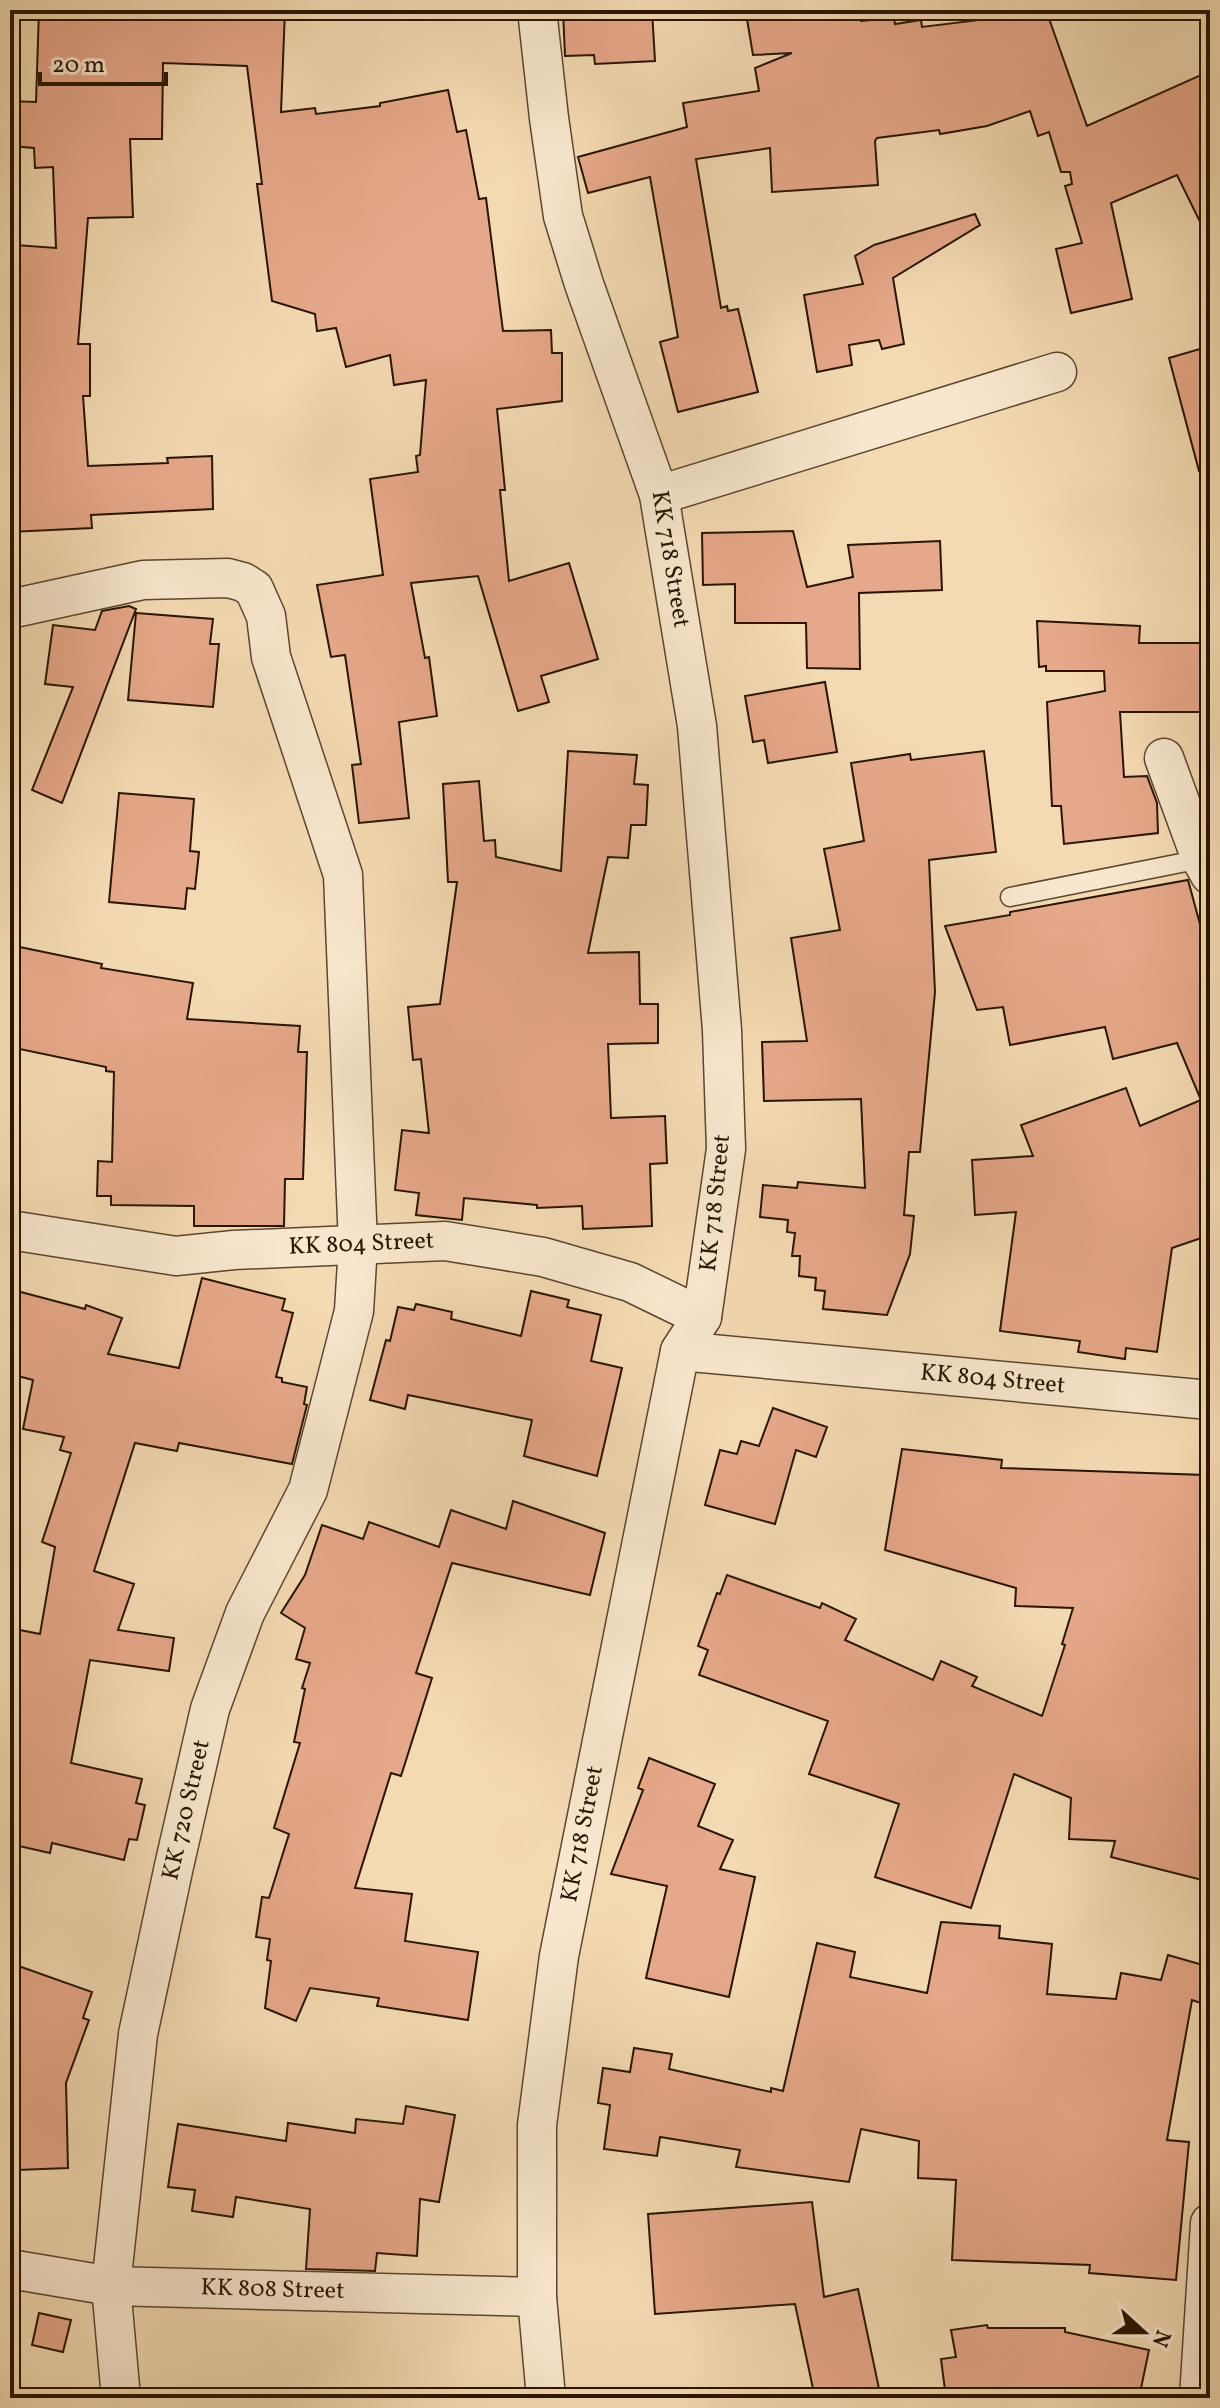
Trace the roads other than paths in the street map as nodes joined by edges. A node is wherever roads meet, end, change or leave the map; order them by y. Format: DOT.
graph roads {
  1 [pos="537,10"];
  2 [pos="1057,372"];
  3 [pos="659,495"];
  4 [pos="10,609"];
  5 [pos="1164,758"];
  6 [pos="1206,867"];
  7 [pos="1010,897"];
  8 [pos="10,1230"];
  9 [pos="358,1245"];
  10 [pos="702,1317"];
  11 [pos="680,1351"];
  12 [pos="1210,1400"];
  13 [pos="1210,2223"];
  14 [pos="10,2269"];
  15 [pos="111,2286"];
  16 [pos="537,2297"];
  17 [pos="121,2398"];
  18 [pos="546,2398"];
  19 [pos="1199,2398"];
  1 -- 3 [label="street, KK 718 Street"];
  2 -- 3 [label="street"];
  3 -- 10 [label="street, KK 718 Street"];
  4 -- 9 [label="street, KK 720 Street"];
  5 -- 6 [label="street"];
  6 -- 7 [label="lane"];
  8 -- 9 [label="street, KK 804 Street"];
  9 -- 10 [label="street, KK 804 Street"];
  9 -- 15 [label="street, KK 720 Street"];
  10 -- 11 [label="street, KK 718 Street"];
  11 -- 12 [label="street, KK 804 Street"];
  11 -- 16 [label="street, KK 718 Street"];
  13 -- 19 [label="street"];
  14 -- 15 [label="street, KK 808 Street"];
  15 -- 16 [label="street, KK 808 Street"];
  15 -- 17 [label="street, KK 720 Street"];
  16 -- 18 [label="street, KK 718 Street"];
}
